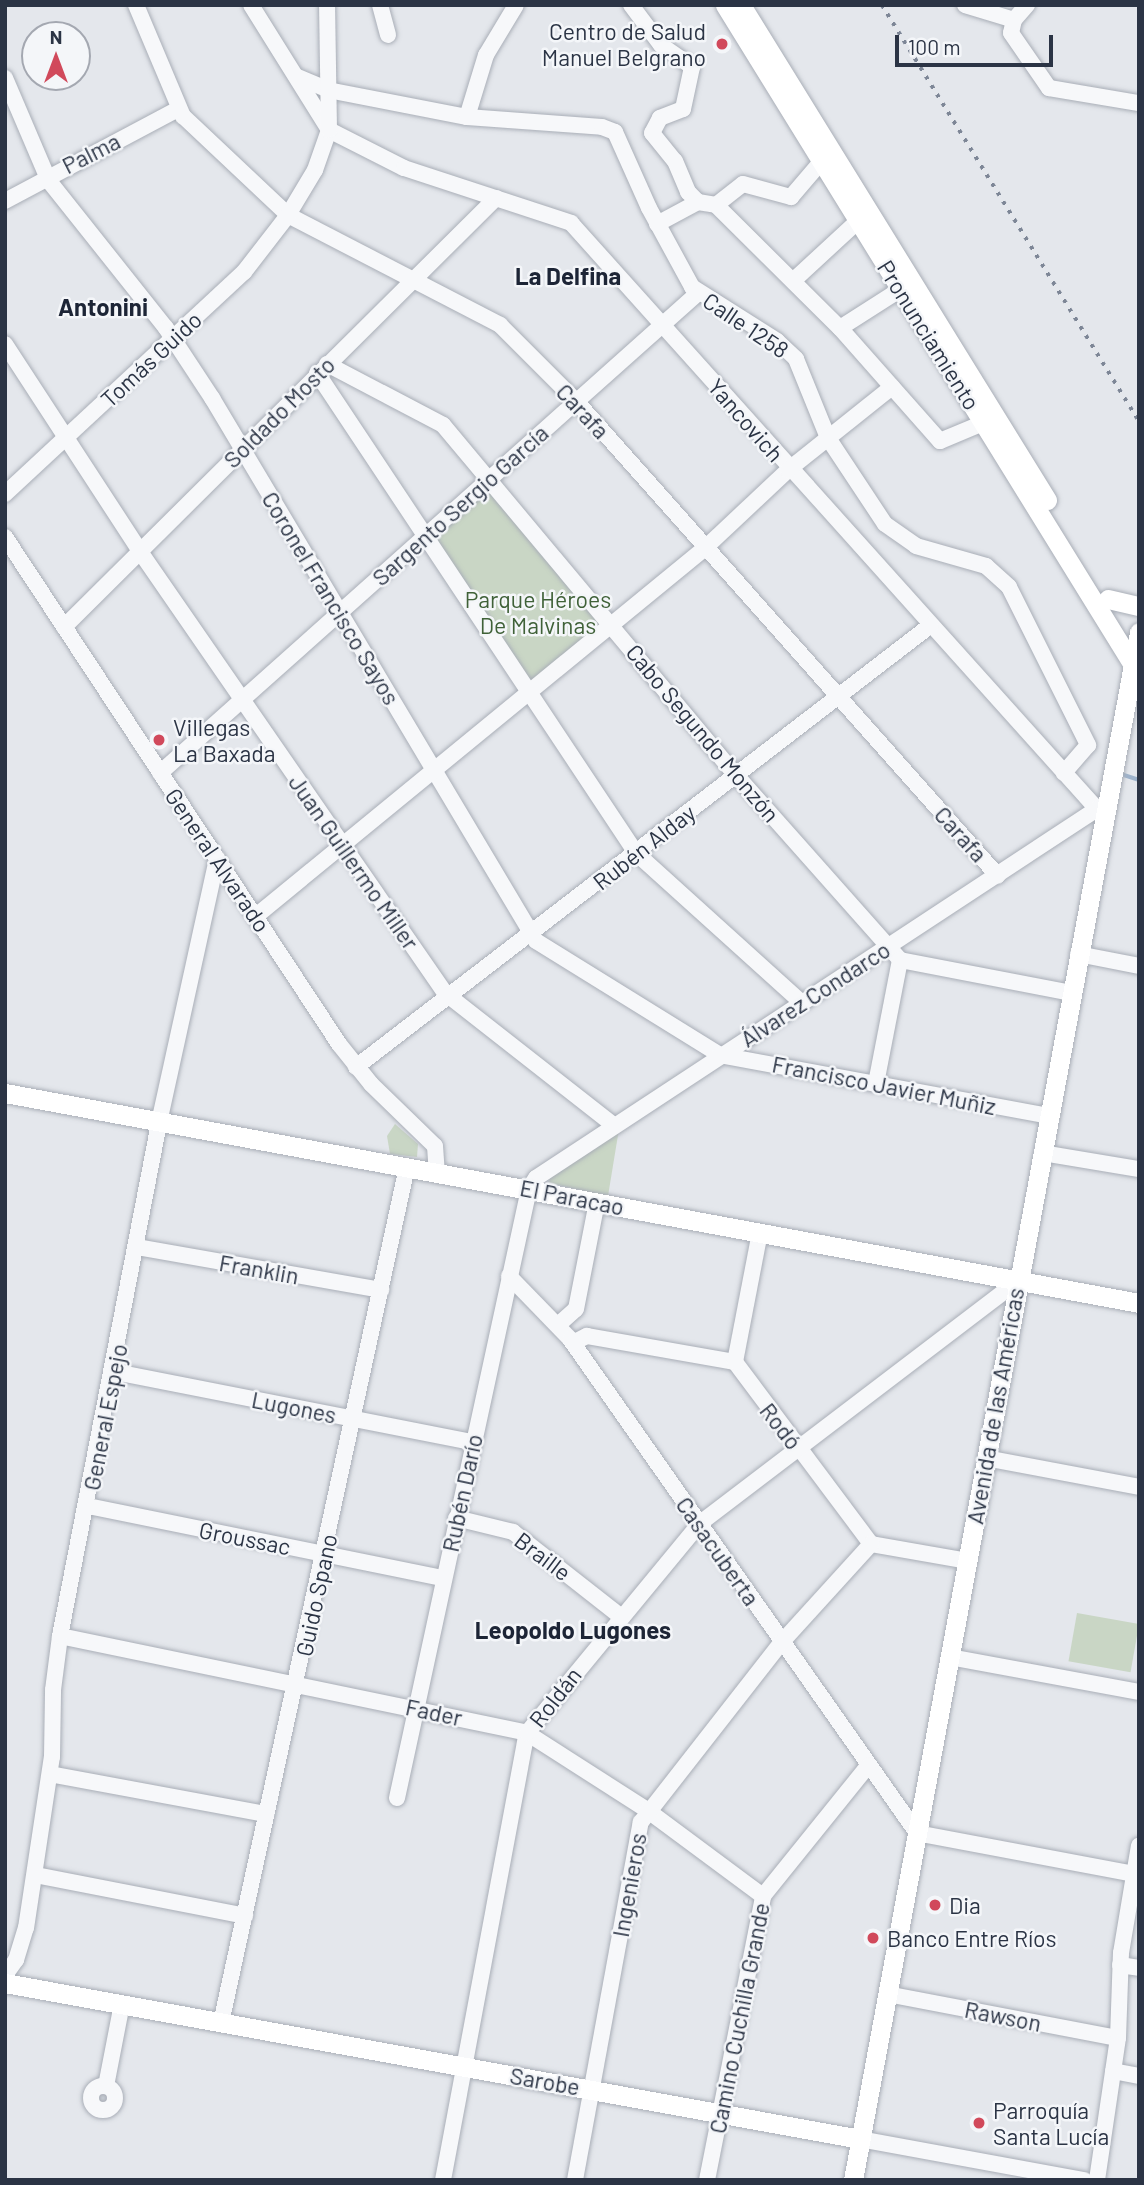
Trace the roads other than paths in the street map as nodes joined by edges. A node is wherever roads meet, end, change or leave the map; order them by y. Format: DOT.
graph roads {
  1 [pos="136,5"];
  2 [pos="251,5"];
  3 [pos="327,5"];
  4 [pos="380,5"];
  5 [pos="516,5"];
  6 [pos="631,5"];
  7 [pos="725,5"];
  8 [pos="741,5"];
  9 [pos="965,5"];
  10 [pos="1027,5"];
  11 [pos="1014,20"];
  12 [pos="388,34"];
  13 [pos="298,77"];
  14 [pos="5,78"];
  15 [pos="328,90"];
  16 [pos="1139,103"];
  17 [pos="178,109"];
  18 [pos="467,117"];
  19 [pos="329,130"];
  20 [pos="821,162"];
  21 [pos="46,177"];
  22 [pos="496,198"];
  23 [pos="5,201"];
  24 [pos="698,202"];
  25 [pos="716,205"];
  26 [pos="288,215"];
  27 [pos="858,221"];
  28 [pos="657,224"];
  29 [pos="413,278"];
  30 [pos="794,280"];
  31 [pos="901,289"];
  32 [pos="698,293"];
  33 [pos="663,324"];
  34 [pos="840,328"];
  35 [pos="173,338"];
  36 [pos="5,344"];
  37 [pos="322,369"];
  38 [pos="892,387"];
  39 [pos="576,401"];
  40 [pos="983,422"];
  41 [pos="828,438"];
  42 [pos="66,440"];
  43 [pos="242,448"];
  44 [pos="788,470"];
  45 [pos="489,476"];
  46 [pos="5,494"];
  47 [pos="426,534"];
  48 [pos="5,537"];
  49 [pos="705,548"];
  50 [pos="141,552"];
  51 [pos="1108,599"];
  52 [pos="1139,606"];
  53 [pos="339,614"];
  54 [pos="611,621"];
  55 [pos="931,625"];
  56 [pos="64,628"];
  57 [pos="1138,637"];
  58 [pos="1133,665"];
  59 [pos="528,690"];
  60 [pos="838,697"];
  61 [pos="242,700"];
  62 [pos="1130,724"];
  63 [pos="435,769"];
  64 [pos="160,773"];
  65 [pos="1064,773"];
  66 [pos="736,775"];
  67 [pos="1101,809"];
  68 [pos="342,845"];
  69 [pos="636,853"];
  70 [pos="217,858"];
  71 [pos="998,876"];
  72 [pos="256,916"];
  73 [pos="531,936"];
  74 [pos="887,947"];
  75 [pos="1078,954"];
  76 [pos="900,960"];
  77 [pos="1139,966"];
  78 [pos="1071,992"];
  79 [pos="449,998"];
  80 [pos="802,1003"];
  81 [pos="720,1055"];
  82 [pos="356,1067"];
  83 [pos="876,1084"];
  84 [pos="5,1093"];
  85 [pos="1049,1116"];
  86 [pos="160,1118"];
  87 [pos="612,1124"];
  88 [pos="1042,1153"];
  89 [pos="407,1167"];
  90 [pos="1139,1169"];
  91 [pos="437,1172"];
  92 [pos="529,1189"];
  93 [pos="597,1202"];
  94 [pos="760,1232"];
  95 [pos="137,1247"];
  96 [pos="509,1276"];
  97 [pos="1018,1281"];
  98 [pos="381,1290"];
  99 [pos="1139,1303"];
  100 [pos="558,1325"];
  101 [pos="573,1343"];
  102 [pos="735,1362"];
  103 [pos="115,1372"];
  104 [pos="354,1419"];
  105 [pos="473,1442"];
  106 [pos="799,1449"];
  107 [pos="986,1458"];
  108 [pos="1139,1487"];
  109 [pos="88,1506"];
  110 [pos="456,1518"];
  111 [pos="699,1524"];
  112 [pos="871,1544"];
  113 [pos="325,1554"];
  114 [pos="967,1561"];
  115 [pos="443,1578"];
  116 [pos="620,1616"];
  117 [pos="60,1636"];
  118 [pos="781,1643"];
  119 [pos="950,1657"];
  120 [pos="296,1685"];
  121 [pos="1139,1692"];
  122 [pos="416,1708"];
  123 [pos="527,1732"];
  124 [pos="868,1766"];
  125 [pos="50,1774"];
  126 [pos="397,1798"];
  127 [pos="647,1810"];
  128 [pos="266,1814"];
  129 [pos="917,1833"];
  130 [pos="1139,1845"];
  131 [pos="35,1875"];
  132 [pos="1136,1875"];
  133 [pos="763,1896"];
  134 [pos="245,1916"];
  135 [pos="1120,1965"];
  136 [pos="1139,1968"];
  137 [pos="5,1975"];
  138 [pos="5,1983"];
  139 [pos="887,1994"];
  140 [pos="122,2004"];
  141 [pos="221,2023"];
  142 [pos="1118,2038"];
  143 [pos="464,2066"];
  144 [pos="1113,2071"];
  145 [pos="1139,2076"];
  146 [pos="106,2086"];
  147 [pos="593,2089"];
  148 [pos="720,2112"];
  149 [pos="860,2139"];
  150 [pos="1047,2177"];
  151 [pos="443,2180"];
  152 [pos="575,2180"];
  153 [pos="707,2180"];
  154 [pos="853,2180"];
  155 [pos="1084,2180"];
  156 [pos="1097,2180"];
  1 -- 17 [label="street, Carafa"];
  2 -- 13 [label="street"];
  3 -- 15 [label="street"];
  4 -- 12 [label="street"];
  5 -- 18 [label="street"];
  6 -- 24 [label="street"];
  7 -- 20 [label="main road, Pronunciamiento"];
  8 -- 51 [label="main road, Pronunciamiento"];
  9 -- 11 [label="street"];
  10 -- 11 [label="street"];
  11 -- 16 [label="street"];
  13 -- 15 [label="street, Calle 1258"];
  13 -- 19 [label="street"];
  14 -- 21 [label="street, Coronel Francisco Sayos"];
  15 -- 18 [label="street, Calle 1258"];
  15 -- 19 [label="street"];
  17 -- 21 [label="street, Palma"];
  17 -- 26 [label="street, Carafa"];
  18 -- 28 [label="street, Calle 1258"];
  19 -- 22 [label="street, Yancovich"];
  19 -- 26 [label="street"];
  20 -- 25 [label="street"];
  20 -- 27 [label="main road, Pronunciamiento"];
  21 -- 23 [label="street, Palma"];
  21 -- 35 [label="street, Coronel Francisco Sayos"];
  22 -- 29 [label="street, Soldado Mosto"];
  22 -- 33 [label="street, Yancovich"];
  24 -- 25 [label="street"];
  24 -- 28 [label="street"];
  25 -- 30 [label="street"];
  26 -- 29 [label="street, Carafa"];
  26 -- 35 [label="street, Tomás Guido"];
  27 -- 30 [label="street"];
  27 -- 31 [label="main road, Pronunciamiento"];
  28 -- 32 [label="street, Calle 1258"];
  29 -- 37 [label="street, Soldado Mosto"];
  29 -- 39 [label="street, Carafa"];
  30 -- 34 [label="street"];
  31 -- 34 [label="street"];
  31 -- 40 [label="main road, Pronunciamiento"];
  32 -- 33 [label="street, Sargento Sergio García"];
  32 -- 41 [label="street, Calle 1258"];
  33 -- 39 [label="street, Sargento Sergio García"];
  33 -- 44 [label="street, Yancovich"];
  34 -- 38 [label="street"];
  35 -- 42 [label="street, Tomás Guido"];
  35 -- 43 [label="street, Coronel Francisco Sayos"];
  36 -- 42 [label="street, Juan Guillermo Miller"];
  37 -- 43 [label="street, Soldado Mosto"];
  37 -- 45 [label="street, Cabo Segundo Monzón"];
  37 -- 47 [label="street"];
  38 -- 40 [label="street"];
  38 -- 41 [label="street"];
  39 -- 45 [label="street, Sargento Sergio García"];
  39 -- 49 [label="street, Carafa"];
  40 -- 58 [label="main road, Pronunciamiento"];
  41 -- 44 [label="street"];
  41 -- 65 [label="street, Calle 1258"];
  42 -- 46 [label="street, Tomás Guido"];
  42 -- 50 [label="street, Juan Guillermo Miller"];
  43 -- 50 [label="street, Soldado Mosto"];
  43 -- 53 [label="street, Coronel Francisco Sayos"];
  44 -- 49 [label="street"];
  44 -- 55 [label="street, Yancovich"];
  45 -- 47 [label="street, Sargento Sergio García"];
  45 -- 54 [label="street, Cabo Segundo Monzón"];
  47 -- 53 [label="street, Sargento Sergio García"];
  47 -- 59 [label="street"];
  48 -- 56 [label="street, General Alvarado"];
  49 -- 54 [label="street"];
  49 -- 60 [label="street, Carafa"];
  50 -- 56 [label="street, Soldado Mosto"];
  50 -- 61 [label="street, Juan Guillermo Miller"];
  51 -- 52 [label="main road"];
  51 -- 57 [label="main road, Pronunciamiento"];
  53 -- 61 [label="street, Sargento Sergio García"];
  53 -- 63 [label="street, Coronel Francisco Sayos"];
  54 -- 59 [label="street"];
  54 -- 66 [label="street, Cabo Segundo Monzón"];
  55 -- 60 [label="street, Rubén Alday"];
  55 -- 65 [label="street, Yancovich"];
  56 -- 64 [label="street, General Alvarado"];
  57 -- 58 [label="main road, Avenida de las Américas"];
  58 -- 62 [label="main road, Avenida de las Américas"];
  59 -- 63 [label="street"];
  59 -- 69 [label="street"];
  60 -- 66 [label="street, Rubén Alday"];
  60 -- 71 [label="street, Carafa"];
  61 -- 64 [label="street, Sargento Sergio García"];
  61 -- 68 [label="street, Juan Guillermo Miller"];
  62 -- 67 [label="main road, Avenida de las Américas"];
  63 -- 68 [label="street"];
  63 -- 73 [label="street, Coronel Francisco Sayos"];
  64 -- 70 [label="street, General Alvarado"];
  65 -- 67 [label="street, Yancovich"];
  66 -- 69 [label="street, Rubén Alday"];
  66 -- 74 [label="street, Cabo Segundo Monzón"];
  67 -- 71 [label="street, Álvarez Condarco"];
  67 -- 75 [label="main road, Avenida de las Américas"];
  68 -- 72 [label="street"];
  68 -- 79 [label="street, Juan Guillermo Miller"];
  69 -- 73 [label="street, Rubén Alday"];
  69 -- 80 [label="street"];
  70 -- 72 [label="street, General Alvarado"];
  70 -- 86 [label="street, General Espejo"];
  71 -- 74 [label="street, Álvarez Condarco"];
  72 -- 82 [label="street, General Alvarado"];
  73 -- 79 [label="street, Rubén Alday"];
  73 -- 81 [label="street, Coronel Francisco Sayos"];
  74 -- 76 [label="street, Cabo Segundo Monzón"];
  74 -- 80 [label="street, Álvarez Condarco"];
  75 -- 77 [label="street"];
  75 -- 78 [label="main road, Avenida de las Américas"];
  76 -- 78 [label="street"];
  76 -- 83 [label="street"];
  78 -- 85 [label="main road, Avenida de las Américas"];
  79 -- 82 [label="street, Rubén Alday"];
  79 -- 87 [label="street, Juan Guillermo Miller"];
  80 -- 81 [label="street, Álvarez Condarco"];
  81 -- 83 [label="street, Francisco Javier Muñiz"];
  81 -- 87 [label="street, Álvarez Condarco"];
  82 -- 91 [label="street, General Alvarado"];
  83 -- 85 [label="street, Francisco Javier Muñiz"];
  84 -- 86 [label="main road, El Paracao"];
  85 -- 88 [label="main road, Avenida de las Américas"];
  86 -- 89 [label="main road, El Paracao"];
  86 -- 95 [label="street, General Espejo"];
  87 -- 92 [label="street, Álvarez Condarco"];
  88 -- 90 [label="street"];
  88 -- 97 [label="main road, Avenida de las Américas"];
  89 -- 91 [label="main road, El Paracao"];
  89 -- 98 [label="street, Guido Spano"];
  91 -- 92 [label="main road, El Paracao"];
  92 -- 93 [label="main road, El Paracao"];
  92 -- 96 [label="street, Rubén Darío"];
  93 -- 94 [label="main road, El Paracao"];
  93 -- 100 [label="street"];
  94 -- 97 [label="main road, El Paracao"];
  94 -- 102 [label="street"];
  95 -- 98 [label="street, Franklin"];
  95 -- 103 [label="street, General Espejo"];
  96 -- 100 [label="street, Casacuberta"];
  96 -- 105 [label="street, Rubén Darío"];
  97 -- 99 [label="main road, El Paracao"];
  97 -- 106 [label="street, Roldán"];
  97 -- 107 [label="main road, Avenida de las Américas"];
  98 -- 104 [label="street, Guido Spano"];
  100 -- 101 [label="street, Casacuberta"];
  101 -- 102 [label="street"];
  101 -- 111 [label="street, Casacuberta"];
  102 -- 106 [label="street, Rodó"];
  103 -- 104 [label="street, Lugones"];
  103 -- 109 [label="street, General Espejo"];
  104 -- 105 [label="street, Lugones"];
  104 -- 113 [label="street, Guido Spano"];
  105 -- 110 [label="street, Rubén Darío"];
  106 -- 111 [label="street, Roldán"];
  106 -- 112 [label="street, Rodó"];
  107 -- 108 [label="street"];
  107 -- 114 [label="main road, Avenida de las Américas"];
  109 -- 113 [label="street, Groussac"];
  109 -- 117 [label="street, General Espejo"];
  110 -- 115 [label="street, Rubén Darío"];
  110 -- 116 [label="street, Braille"];
  111 -- 116 [label="street, Roldán"];
  111 -- 118 [label="street, Casacuberta"];
  112 -- 114 [label="street"];
  112 -- 118 [label="street, Ingenieros"];
  113 -- 115 [label="street, Groussac"];
  113 -- 120 [label="street, Guido Spano"];
  114 -- 119 [label="main road, Avenida de las Américas"];
  115 -- 122 [label="street, Rubén Darío"];
  116 -- 123 [label="street, Roldán"];
  117 -- 120 [label="street, Fader"];
  117 -- 125 [label="street, General Espejo"];
  118 -- 124 [label="street, Casacuberta"];
  118 -- 127 [label="street, Ingenieros"];
  119 -- 121 [label="street"];
  119 -- 129 [label="main road, Avenida de las Américas"];
  120 -- 122 [label="street, Fader"];
  120 -- 128 [label="street, Guido Spano"];
  122 -- 123 [label="street, Fader"];
  122 -- 126 [label="street, Rubén Darío"];
  123 -- 127 [label="street, Fader"];
  123 -- 143 [label="street, Roldán"];
  124 -- 129 [label="street, Casacuberta"];
  124 -- 133 [label="street, Camino Cuchilla Grande"];
  125 -- 128 [label="street"];
  125 -- 131 [label="street, General Espejo"];
  127 -- 133 [label="street, Fader"];
  127 -- 147 [label="street, Ingenieros"];
  128 -- 134 [label="street, Guido Spano"];
  129 -- 132 [label="street"];
  129 -- 139 [label="main road, Avenida de las Américas"];
  130 -- 132 [label="street"];
  131 -- 134 [label="street"];
  131 -- 137 [label="street, General Espejo"];
  132 -- 135 [label="street"];
  133 -- 148 [label="street, Camino Cuchilla Grande"];
  134 -- 141 [label="street, Guido Spano"];
  135 -- 136 [label="street"];
  135 -- 142 [label="street"];
  138 -- 140 [label="main road, Sarobe"];
  139 -- 142 [label="street, Rawson"];
  139 -- 149 [label="main road, Avenida de las Américas"];
  140 -- 141 [label="main road, Sarobe"];
  140 -- 146 [label="street"];
  141 -- 143 [label="main road, Sarobe"];
  142 -- 144 [label="street"];
  143 -- 147 [label="main road, Sarobe"];
  143 -- 151 [label="street, Roldán"];
  144 -- 145 [label="street"];
  144 -- 156 [label="street"];
  147 -- 148 [label="main road, Sarobe"];
  147 -- 152 [label="street, Ingenieros"];
  148 -- 149 [label="main road, Sarobe"];
  148 -- 153 [label="street, Camino Cuchilla Grande"];
  149 -- 150 [label="street, Sarobe"];
  149 -- 154 [label="main road, Avenida de las Américas"];
  150 -- 155 [label="street, Sarobe"];
}
